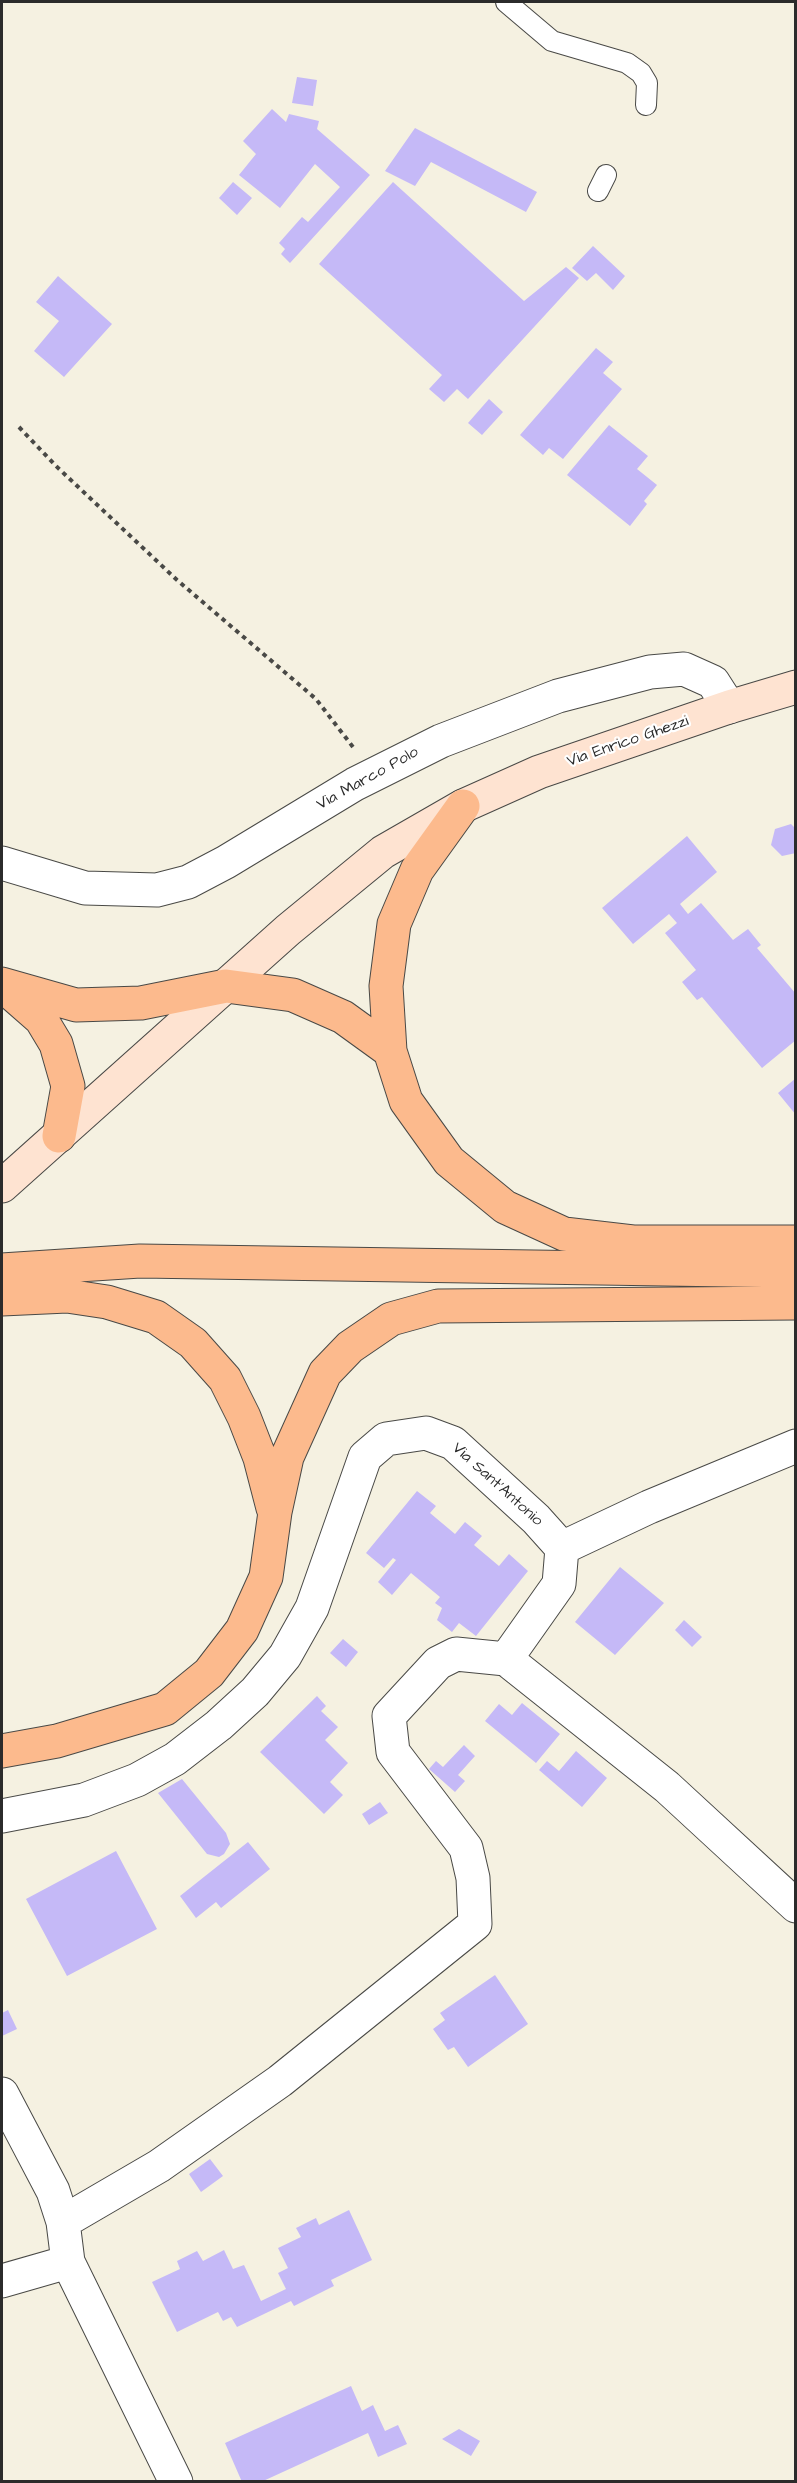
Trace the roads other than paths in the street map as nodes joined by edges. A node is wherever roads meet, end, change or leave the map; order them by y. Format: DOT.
graph roads {
  1 [pos="506,2"];
  2 [pos="646,105"];
  3 [pos="795,687"];
  4 [pos="729,706"];
  5 [pos="463,806"];
  6 [pos="2,863"];
  7 [pos="2,984"];
  8 [pos="226,986"];
  9 [pos="390,1051"];
  10 [pos="59,1136"];
  11 [pos="2,1186"];
  12 [pos="795,1242"];
  13 [pos="2,1270"];
  14 [pos="795,1271"];
  15 [pos="2,1299"];
  16 [pos="795,1303"];
  17 [pos="795,1446"];
  18 [pos="275,1512"];
  19 [pos="562,1548"];
  20 [pos="506,1659"];
  21 [pos="2,1751"];
  22 [pos="2,1816"];
  23 [pos="795,1906"];
  24 [pos="2,2094"];
  25 [pos="63,2222"];
  26 [pos="68,2262"];
  27 [pos="2,2281"];
  28 [pos="176,2481"];
  1 -- 2 [label="lane"];
  3 -- 4 [label="street, Via Enrico Ghezzi"];
  4 -- 5 [label="street, Via Enrico Ghezzi"];
  4 -- 6 [label="street, Via Marco Polo"];
  5 -- 8 [label="street, Via Enrico Ghezzi"];
  5 -- 9 [label="main road"];
  7 -- 8 [label="main road"];
  7 -- 10 [label="main road"];
  8 -- 9 [label="main road"];
  8 -- 10 [label="street, Via Enrico Ghezzi"];
  9 -- 12 [label="main road"];
  10 -- 11 [label="street, Via Enrico Ghezzi"];
  13 -- 14 [label="main road"];
  15 -- 18 [label="main road"];
  16 -- 18 [label="main road"];
  17 -- 19 [label="street"];
  18 -- 21 [label="main road"];
  19 -- 20 [label="street"];
  19 -- 22 [label="street, Via Sant'Antonio"];
  20 -- 23 [label="street"];
  20 -- 25 [label="street"];
  24 -- 25 [label="street"];
  25 -- 26 [label="street"];
  26 -- 27 [label="street"];
  26 -- 28 [label="street"];
}
